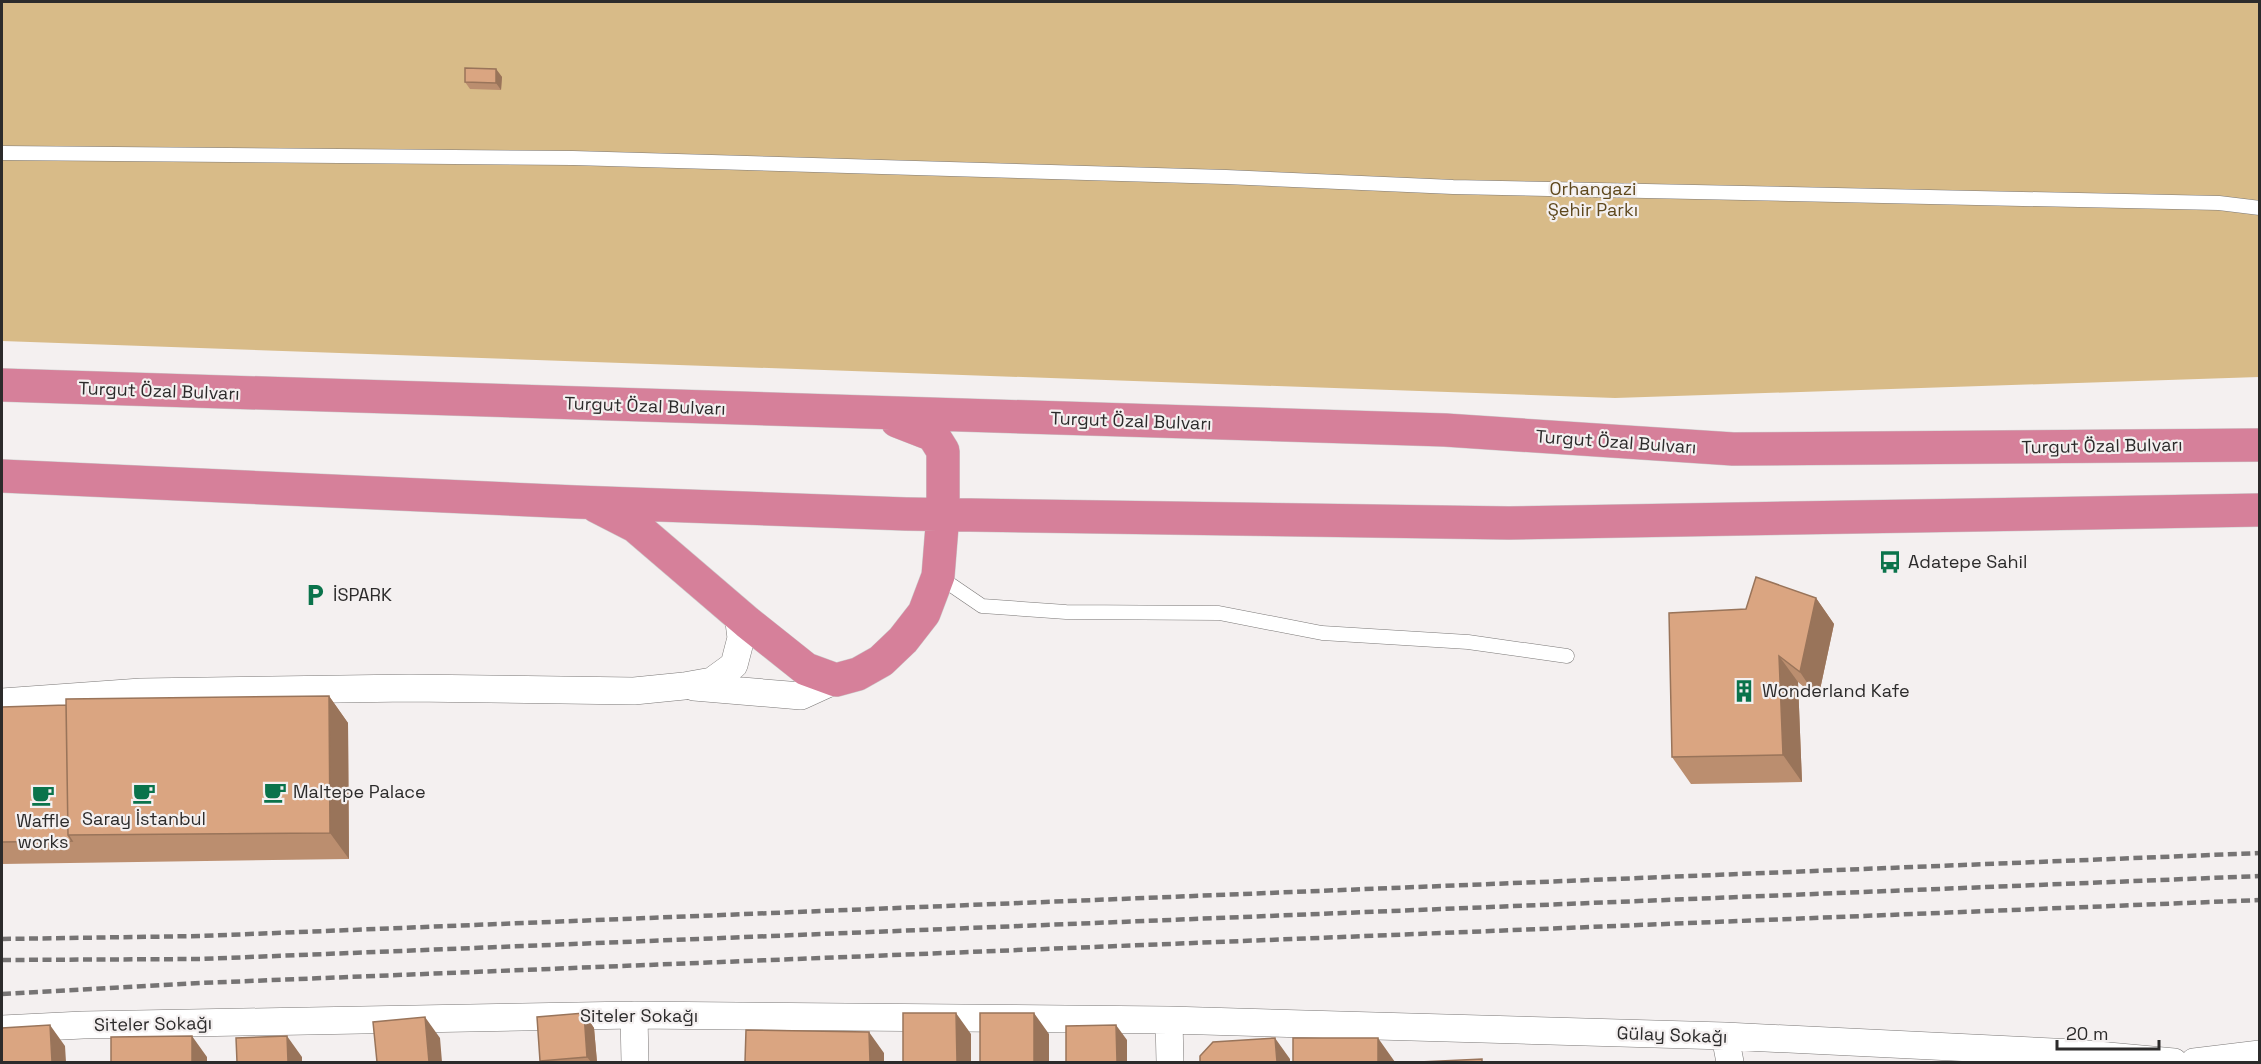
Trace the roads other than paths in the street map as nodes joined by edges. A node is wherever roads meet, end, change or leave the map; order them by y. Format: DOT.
graph roads {
  1 [pos="2,153"];
  2 [pos="2259,208"];
  3 [pos="2,386"];
  4 [pos="870,414"];
  5 [pos="2259,445"];
  6 [pos="2,476"];
  7 [pos="589,502"];
  8 [pos="2259,510"];
  9 [pos="943,514"];
  10 [pos="938,576"];
  11 [pos="738,614"];
  12 [pos="1567,656"];
  13 [pos="836,680"];
  14 [pos="684,687"];
  15 [pos="634,691"];
  16 [pos="2,702"];
  17 [pos="2,720"];
  18 [pos="634,1015"];
  19 [pos="1169,1020"];
  20 [pos="2,1029"];
  21 [pos="1725,1036"];
  22 [pos="2259,1053"];
  23 [pos="2075,1058"];
  24 [pos="635,1062"];
  25 [pos="1170,1062"];
  26 [pos="1730,1062"];
  27 [pos="2174,1062"];
  28 [pos="2194,1062"];
  1 -- 2 [label="lane"];
  3 -- 4 [label="highway, Turgut Özal Bulvarı"];
  4 -- 5 [label="highway, Turgut Özal Bulvarı"];
  4 -- 9 [label="highway"];
  6 -- 7 [label="highway"];
  7 -- 9 [label="highway"];
  7 -- 11 [label="highway"];
  8 -- 9 [label="highway"];
  9 -- 10 [label="highway"];
  10 -- 12 [label="lane"];
  10 -- 13 [label="highway"];
  11 -- 13 [label="highway"];
  11 -- 14 [label="street"];
  13 -- 14 [label="street"];
  14 -- 15 [label="street"];
  15 -- 16 [label="street"];
  15 -- 17 [label="street"];
  18 -- 19 [label="street, Siteler Sokağı"];
  18 -- 20 [label="street, Siteler Sokağı"];
  18 -- 24 [label="street"];
  19 -- 21 [label="street, Gülay Sokağı"];
  19 -- 25 [label="street"];
  21 -- 23 [label="street, Gülay Sokağı"];
  21 -- 26 [label="street"];
  22 -- 28 [label="street"];
  23 -- 27 [label="street, Gülay Sokağı"];
}
